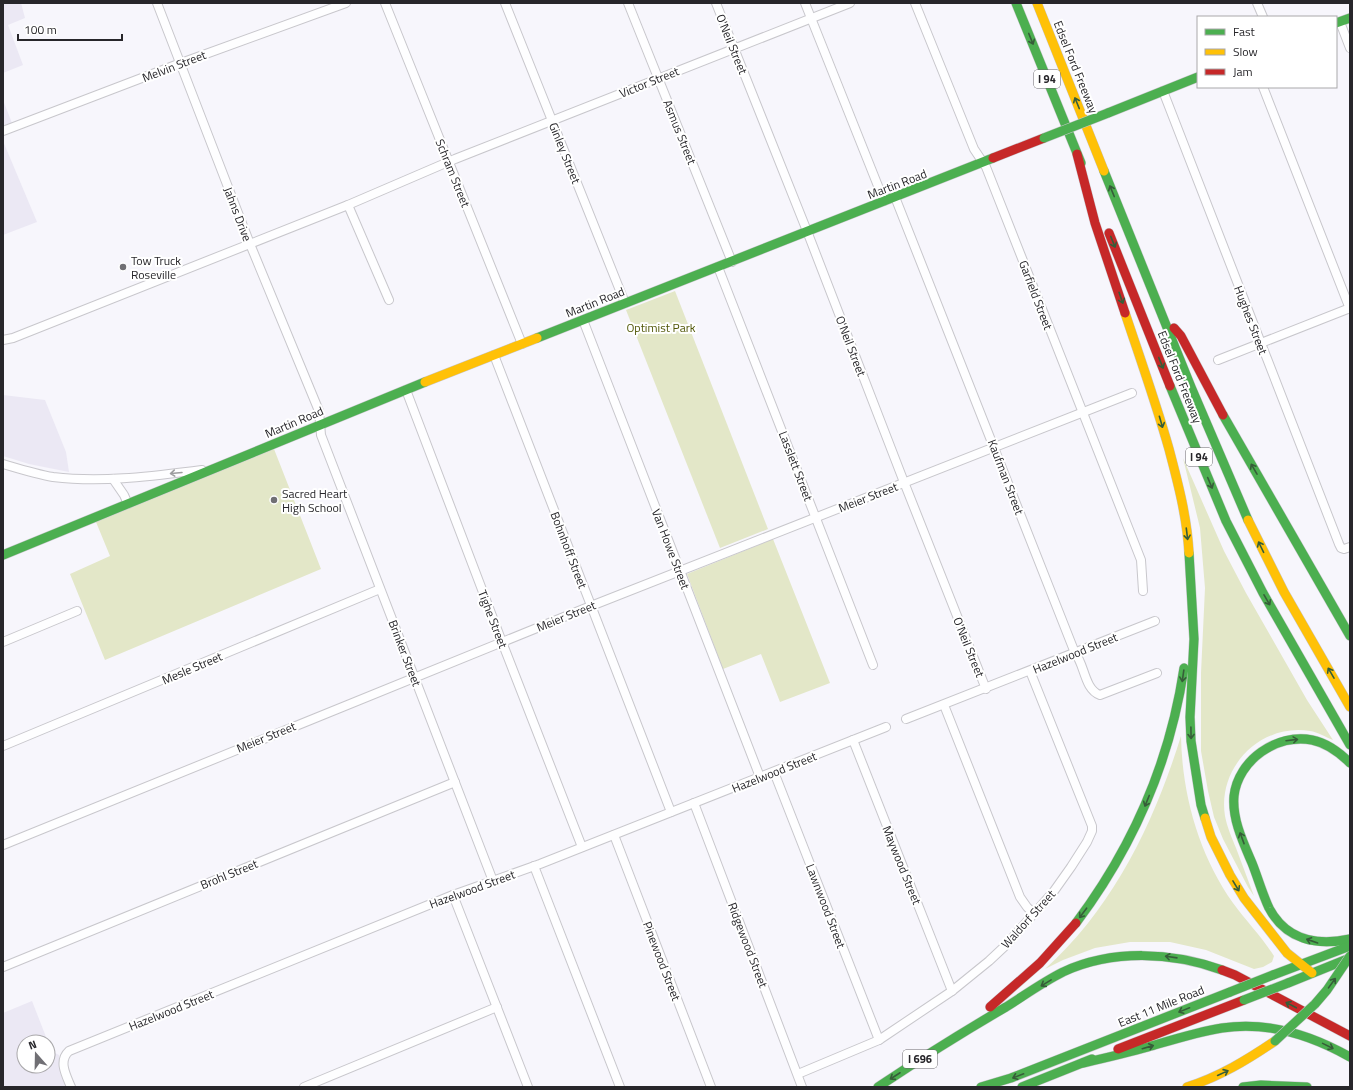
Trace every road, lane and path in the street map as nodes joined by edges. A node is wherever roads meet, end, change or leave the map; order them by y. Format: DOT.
graph roads {
  1 [pos="157,3"];
  2 [pos="346,3"];
  3 [pos="385,3"];
  4 [pos="505,3"];
  5 [pos="628,3"];
  6 [pos="716,3"];
  7 [pos="805,3"];
  8 [pos="850,3"];
  9 [pos="915,3"];
  10 [pos="1016,3"];
  11 [pos="1037,3"];
  12 [pos="1257,3"];
  13 [pos="1263,16"];
  14 [pos="1350,18"];
  15 [pos="811,19"];
  16 [pos="1338,23"];
  17 [pos="734,48"];
  18 [pos="1350,48"];
  19 [pos="181,63"];
  20 [pos="1197,77"];
  21 [pos="658,78"];
  22 [pos="1263,88"];
  23 [pos="1162,91"];
  24 [pos="552,120"];
  25 [pos="3,131"];
  26 [pos="1077,154"];
  27 [pos="448,161"];
  28 [pos="983,162"];
  29 [pos="895,197"];
  30 [pos="884,201"];
  31 [pos="348,205"];
  32 [pos="807,231"];
  33 [pos="250,244"];
  34 [pos="732,262"];
  35 [pos="718,267"];
  36 [pos="389,300"];
  37 [pos="625,303"];
  38 [pos="1350,308"];
  39 [pos="1161,313"];
  40 [pos="583,320"];
  41 [pos="3,340"];
  42 [pos="1260,343"];
  43 [pos="522,344"];
  44 [pos="494,354"];
  45 [pos="1218,360"];
  46 [pos="406,390"];
  47 [pos="1132,394"];
  48 [pos="1082,412"];
  49 [pos="321,424"];
  50 [pos="995,448"];
  51 [pos="3,464"];
  52 [pos="214,468"];
  53 [pos="114,480"];
  54 [pos="904,483"];
  55 [pos="128,504"];
  56 [pos="1280,514"];
  57 [pos="816,517"];
  58 [pos="1350,547"];
  59 [pos="3,555"];
  60 [pos="680,571"];
  61 [pos="1191,582"];
  62 [pos="380,589"];
  63 [pos="1143,591"];
  64 [pos="591,606"];
  65 [pos="77,611"];
  66 [pos="1350,620"];
  67 [pos="1155,621"];
  68 [pos="1350,636"];
  69 [pos="3,642"];
  70 [pos="502,642"];
  71 [pos="1075,653"];
  72 [pos="873,665"];
  73 [pos="1030,671"];
  74 [pos="1157,673"];
  75 [pos="414,676"];
  76 [pos="986,689"];
  77 [pos="944,705"];
  78 [pos="1350,707"];
  79 [pos="906,719"];
  80 [pos="886,727"];
  81 [pos="853,740"];
  82 [pos="1350,745"];
  83 [pos="3,746"];
  84 [pos="1350,763"];
  85 [pos="774,772"];
  86 [pos="760,777"];
  87 [pos="455,782"];
  88 [pos="694,803"];
  89 [pos="671,812"];
  90 [pos="614,835"];
  91 [pos="3,844"];
  92 [pos="582,847"];
  93 [pos="534,866"];
  94 [pos="493,881"];
  95 [pos="453,895"];
  96 [pos="1034,914"];
  97 [pos="1350,939"];
  98 [pos="1350,946"];
  99 [pos="1350,957"];
  100 [pos="1302,964"];
  101 [pos="3,967"];
  102 [pos="1312,974"];
  103 [pos="952,991"];
  104 [pos="497,1007"];
  105 [pos="962,1032"];
  106 [pos="1350,1036"];
  107 [pos="879,1040"];
  108 [pos="1350,1058"];
  109 [pos="1083,1063"];
  110 [pos="798,1074"];
  111 [pos="71,1087"];
  112 [pos="304,1087"];
  113 [pos="528,1087"];
  114 [pos="620,1087"];
  115 [pos="711,1087"];
  116 [pos="802,1087"];
  117 [pos="878,1087"];
  118 [pos="981,1087"];
  119 [pos="1022,1087"];
  120 [pos="1187,1087"];
  121 [pos="1243,1087"];
  122 [pos="1307,1087"];
  1 -- 19 [label="street, Jahns Drive"];
  2 -- 19 [label="street, Melvin Street"];
  3 -- 27 [label="street, Schram Street"];
  4 -- 24 [label="street, Ginley Street"];
  5 -- 21 [label="street, Asmus Street"];
  6 -- 17 [label="street, O'Neil Street"];
  7 -- 15 [label="street"];
  8 -- 15 [label="street, Victor Street"];
  9 -- 28 [label="street, Garfield Street"];
  10 -- 26 [label="main road, Edsel Ford Freeway / I 94, one-way"];
  39 -- 11 [label="main road, Edsel Ford Freeway / I 94, one-way"];
  12 -- 13 [label="street"];
  14 -- 16 [label="main road"];
  15 -- 17 [label="street, Victor Street"];
  15 -- 30 [label="street"];
  16 -- 18 [label="street"];
  17 -- 21 [label="street, Victor Street"];
  17 -- 32 [label="street, O'Neil Street"];
  19 -- 25 [label="street, Melvin Street"];
  19 -- 33 [label="street, Jahns Drive"];
  20 -- 23 [label="main road, Martin Road"];
  21 -- 24 [label="street, Victor Street"];
  21 -- 34 [label="street, Asmus Street"];
  22 -- 38 [label="street"];
  23 -- 28 [label="main road, Martin Road, bridge"];
  23 -- 42 [label="street, Hughes Street"];
  24 -- 27 [label="street, Victor Street"];
  24 -- 37 [label="street, Ginley Street"];
  26 -- 61 [label="main road, one-way"];
  26 -- 82 [label="main road, Edsel Ford Freeway / I 94, one-way"];
  27 -- 31 [label="street, Victor Street"];
  27 -- 43 [label="street, Schram Street"];
  28 -- 29 [label="main road, Martin Road"];
  28 -- 48 [label="street, Garfield Street"];
  29 -- 30 [label="main road, Martin Road"];
  29 -- 50 [label="street, Kaufman Street"];
  30 -- 32 [label="main road, Martin Road"];
  31 -- 33 [label="street, Victor Street"];
  31 -- 36 [label="street"];
  32 -- 34 [label="main road, Martin Road"];
  32 -- 54 [label="street, O'Neil Street"];
  33 -- 41 [label="street"];
  33 -- 49 [label="street, Jahns Drive"];
  34 -- 35 [label="main road, Martin Road"];
  35 -- 37 [label="main road, Martin Road"];
  35 -- 57 [label="street, Lasslett Street"];
  37 -- 40 [label="main road, Martin Road"];
  38 -- 42 [label="street"];
  56 -- 39 [label="main road, one-way"];
  78 -- 39 [label="main road, Edsel Ford Freeway / I 94, one-way"];
  40 -- 43 [label="main road, Martin Road"];
  40 -- 60 [label="street, Van Howe Street"];
  42 -- 45 [label="street"];
  42 -- 58 [label="street, Hughes Street"];
  43 -- 44 [label="main road, Martin Road"];
  44 -- 46 [label="main road, Martin Road"];
  44 -- 64 [label="street, Bohnhoff Street"];
  46 -- 49 [label="main road, Martin Road"];
  46 -- 70 [label="street, Tighe Street"];
  47 -- 48 [label="street, Meier Street"];
  48 -- 50 [label="street, Meier Street"];
  48 -- 63 [label="street, Garfield Street"];
  49 -- 52 [label="main road, Martin Road"];
  49 -- 62 [label="street, Brinker Street"];
  50 -- 54 [label="street, Meier Street"];
  50 -- 71 [label="street, Kaufman Street"];
  51 -- 53 [label="street"];
  52 -- 53 [label="street, one-way"];
  52 -- 55 [label="main road, Martin Road"];
  53 -- 55 [label="street"];
  54 -- 57 [label="street, Meier Street"];
  54 -- 76 [label="street, O'Neil Street"];
  55 -- 59 [label="main road, Martin Road"];
  56 -- 66 [label="main road"];
  56 -- 68 [label="main road"];
  57 -- 60 [label="street, Meier Street"];
  57 -- 72 [label="street, Lasslett Street"];
  60 -- 64 [label="street, Meier Street"];
  60 -- 86 [label="street, Van Howe Street"];
  61 -- 100 [label="main road, one-way"];
  61 -- 105 [label="main road, one-way"];
  62 -- 75 [label="street, Brinker Street"];
  62 -- 83 [label="street, Mesle Street"];
  64 -- 70 [label="street, Meier Street"];
  64 -- 89 [label="street, Bohnhoff Street"];
  65 -- 69 [label="street"];
  67 -- 71 [label="street, Hazelwood Street"];
  70 -- 75 [label="street, Meier Street"];
  70 -- 92 [label="street, Tighe Street"];
  71 -- 73 [label="street, Hazelwood Street"];
  71 -- 74 [label="street, Kaufman Street"];
  73 -- 76 [label="street, Hazelwood Street"];
  73 -- 96 [label="street, Waldorf Street"];
  75 -- 87 [label="street, Brinker Street"];
  75 -- 91 [label="street, Meier Street"];
  76 -- 77 [label="street, Hazelwood Street"];
  77 -- 79 [label="street, Hazelwood Street"];
  77 -- 96 [label="street"];
  80 -- 81 [label="street, Hazelwood Street"];
  81 -- 85 [label="street, Hazelwood Street"];
  81 -- 103 [label="street, Maywood Street"];
  97 -- 84 [label="main road, one-way"];
  85 -- 86 [label="street, Hazelwood Street"];
  85 -- 107 [label="street, Lawnwood Street"];
  86 -- 88 [label="street, Hazelwood Street"];
  87 -- 94 [label="street, Brinker Street"];
  87 -- 101 [label="street, Brohl Street"];
  88 -- 89 [label="street, Hazelwood Street"];
  88 -- 110 [label="street, Ridgewood Street"];
  89 -- 90 [label="street, Hazelwood Street"];
  90 -- 92 [label="street, Hazelwood Street"];
  90 -- 115 [label="street, Pinewood Street"];
  92 -- 93 [label="street, Hazelwood Street"];
  93 -- 94 [label="street, Hazelwood Street"];
  93 -- 114 [label="street"];
  94 -- 95 [label="street, Hazelwood Street"];
  95 -- 104 [label="street"];
  95 -- 111 [label="street, Hazelwood Street"];
  96 -- 103 [label="street, Waldorf Street"];
  98 -- 100 [label="main road, East 11 Mile Road"];
  99 -- 102 [label="main road, East 11 Mile Road"];
  120 -- 99 [label="main road, one-way, bridge"];
  100 -- 102 [label="main road"];
  100 -- 118 [label="main road, East 11 Mile Road, one-way, bridge"];
  102 -- 109 [label="main road, East 11 Mile Road, bridge"];
  103 -- 107 [label="street, Waldorf Street"];
  104 -- 112 [label="street"];
  104 -- 113 [label="street"];
  106 -- 105 [label="main road, one-way"];
  105 -- 117 [label="main road, I 696, one-way"];
  107 -- 110 [label="street, Waldorf Street"];
  109 -- 108 [label="main road, one-way"];
  109 -- 119 [label="main road, East 11 Mile Road"];
  110 -- 116 [label="street, Ridgewood Street"];
  121 -- 122 [label="main road"];
}
